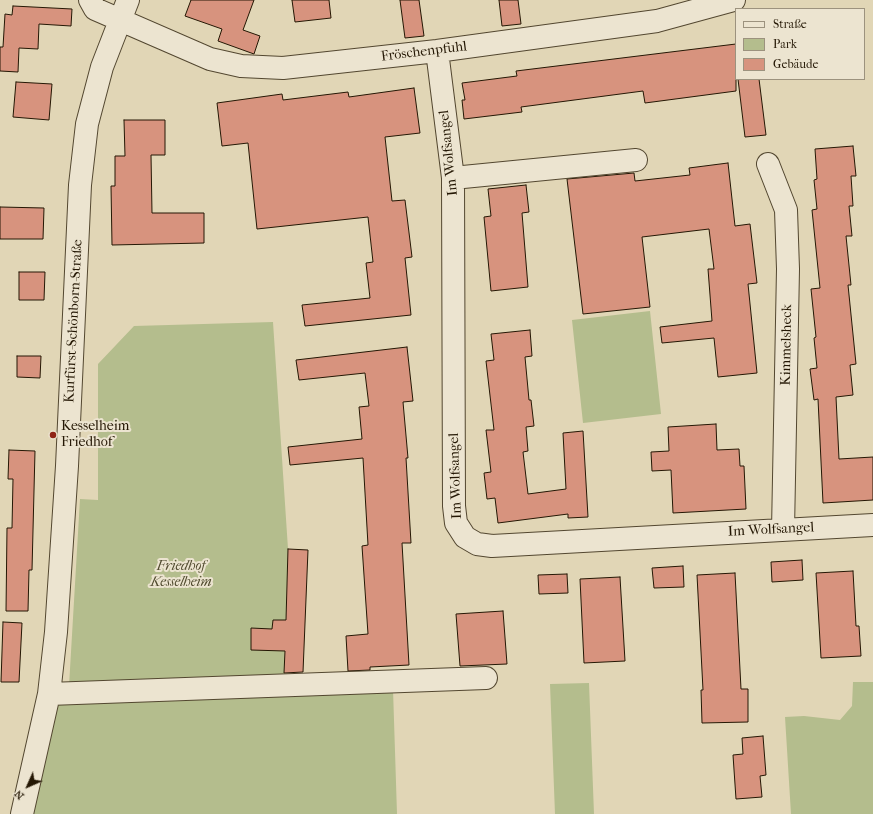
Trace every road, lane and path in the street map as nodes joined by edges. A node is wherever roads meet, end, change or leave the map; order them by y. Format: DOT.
graph roads {
  1 [pos="90,0"];
  2 [pos="128,0"];
  3 [pos="734,0"];
  4 [pos="701,4"];
  5 [pos="119,20"];
  6 [pos="437,51"];
  7 [pos="636,160"];
  8 [pos="768,164"];
  9 [pos="453,178"];
  10 [pos="873,525"];
  11 [pos="783,530"];
  12 [pos="486,678"];
  13 [pos="49,694"];
  14 [pos="22,814"];
  1 -- 5 [label="street, Fröschenpfuhl"];
  2 -- 5 [label="street, Kurfürst-Schönborn-Straße"];
  3 -- 4 [label="street, Fröschenpfuhl"];
  4 -- 6 [label="street, Fröschenpfuhl"];
  5 -- 6 [label="street, Fröschenpfuhl"];
  5 -- 13 [label="street, Kurfürst-Schönborn-Straße"];
  6 -- 9 [label="street, Im Wolfsangel"];
  7 -- 9 [label="street"];
  8 -- 11 [label="street, Kimmelsheck"];
  9 -- 11 [label="street, Im Wolfsangel"];
  10 -- 11 [label="street, Im Wolfsangel"];
  12 -- 13 [label="street"];
  13 -- 14 [label="street, Kurfürst-Schönborn-Straße"];
}
